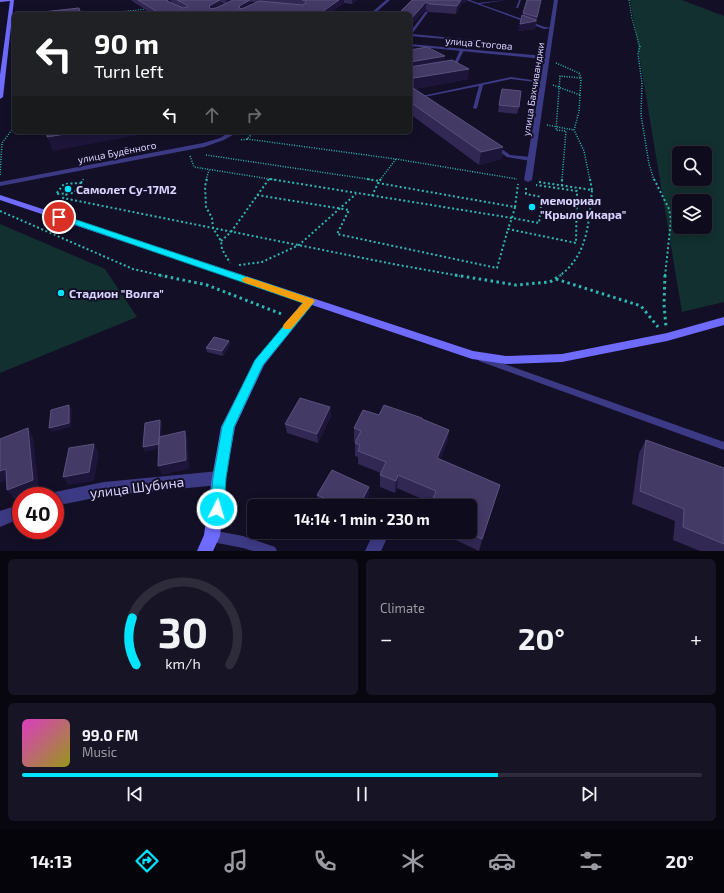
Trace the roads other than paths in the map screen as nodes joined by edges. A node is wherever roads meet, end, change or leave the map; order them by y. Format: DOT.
graph roads {
  1 [pos="11,0"];
  2 [pos="388,0"];
  3 [pos="467,0"];
  4 [pos="505,0"];
  5 [pos="520,0"];
  6 [pos="556,0"];
  7 [pos="0,1"];
  8 [pos="477,4"];
  9 [pos="517,7"];
  10 [pos="374,12"];
  11 [pos="427,12"];
  12 [pos="551,28"];
  13 [pos="412,31"];
  14 [pos="412,34"];
  15 [pos="493,42"];
  16 [pos="412,45"];
  17 [pos="462,50"];
  18 [pos="547,58"];
  19 [pos="447,68"];
  20 [pos="543,82"];
  21 [pos="481,84"];
  22 [pos="0,97"];
  23 [pos="426,101"];
  24 [pos="475,108"];
  25 [pos="231,134"];
  26 [pos="490,143"];
  27 [pos="531,159"];
  28 [pos="527,182"];
  29 [pos="0,184"];
  30 [pos="0,197"];
  31 [pos="310,301"];
  32 [pos="724,321"];
  33 [pos="472,356"];
  34 [pos="724,446"];
  35 [pos="219,478"];
  36 [pos="64,497"];
  37 [pos="12,514"];
  38 [pos="0,519"];
  39 [pos="212,536"];
  40 [pos="379,539"];
  41 [pos="206,551"];
  42 [pos="271,551"];
  43 [pos="373,551"];
  1 -- 7 [label="street"];
  1 -- 22 [label="street"];
  2 -- 10 [label="street"];
  3 -- 8 [label="lane"];
  4 -- 8 [label="lane"];
  5 -- 9 [label="lane"];
  6 -- 12 [label="street, улица Бахчиванджи"];
  8 -- 12 [label="lane"];
  11 -- 13 [label="lane"];
  12 -- 18 [label="street, улица Бахчиванджи"];
  14 -- 15 [label="lane"];
  16 -- 17 [label="street, улица Стогова"];
  17 -- 18 [label="street, улица Стогова"];
  17 -- 19 [label="lane"];
  18 -- 20 [label="street, улица Бахчиванджи"];
  20 -- 21 [label="lane"];
  20 -- 27 [label="street, улица Бахчиванджи"];
  21 -- 23 [label="lane"];
  21 -- 24 [label="lane"];
  25 -- 29 [label="street, улица Будённого"];
  26 -- 27 [label="lane"];
  27 -- 28 [label="street, улица Бахчиванджи"];
  30 -- 31 [label="street"];
  31 -- 33 [label="street"];
  31 -- 35 [label="street"];
  32 -- 33 [label="street"];
  33 -- 34 [label="lane"];
  35 -- 36 [label="street, улица Шубина"];
  35 -- 39 [label="street"];
  37 -- 38 [label="street"];
  39 -- 41 [label="street"];
  39 -- 42 [label="lane"];
  40 -- 43 [label="street"];
}
